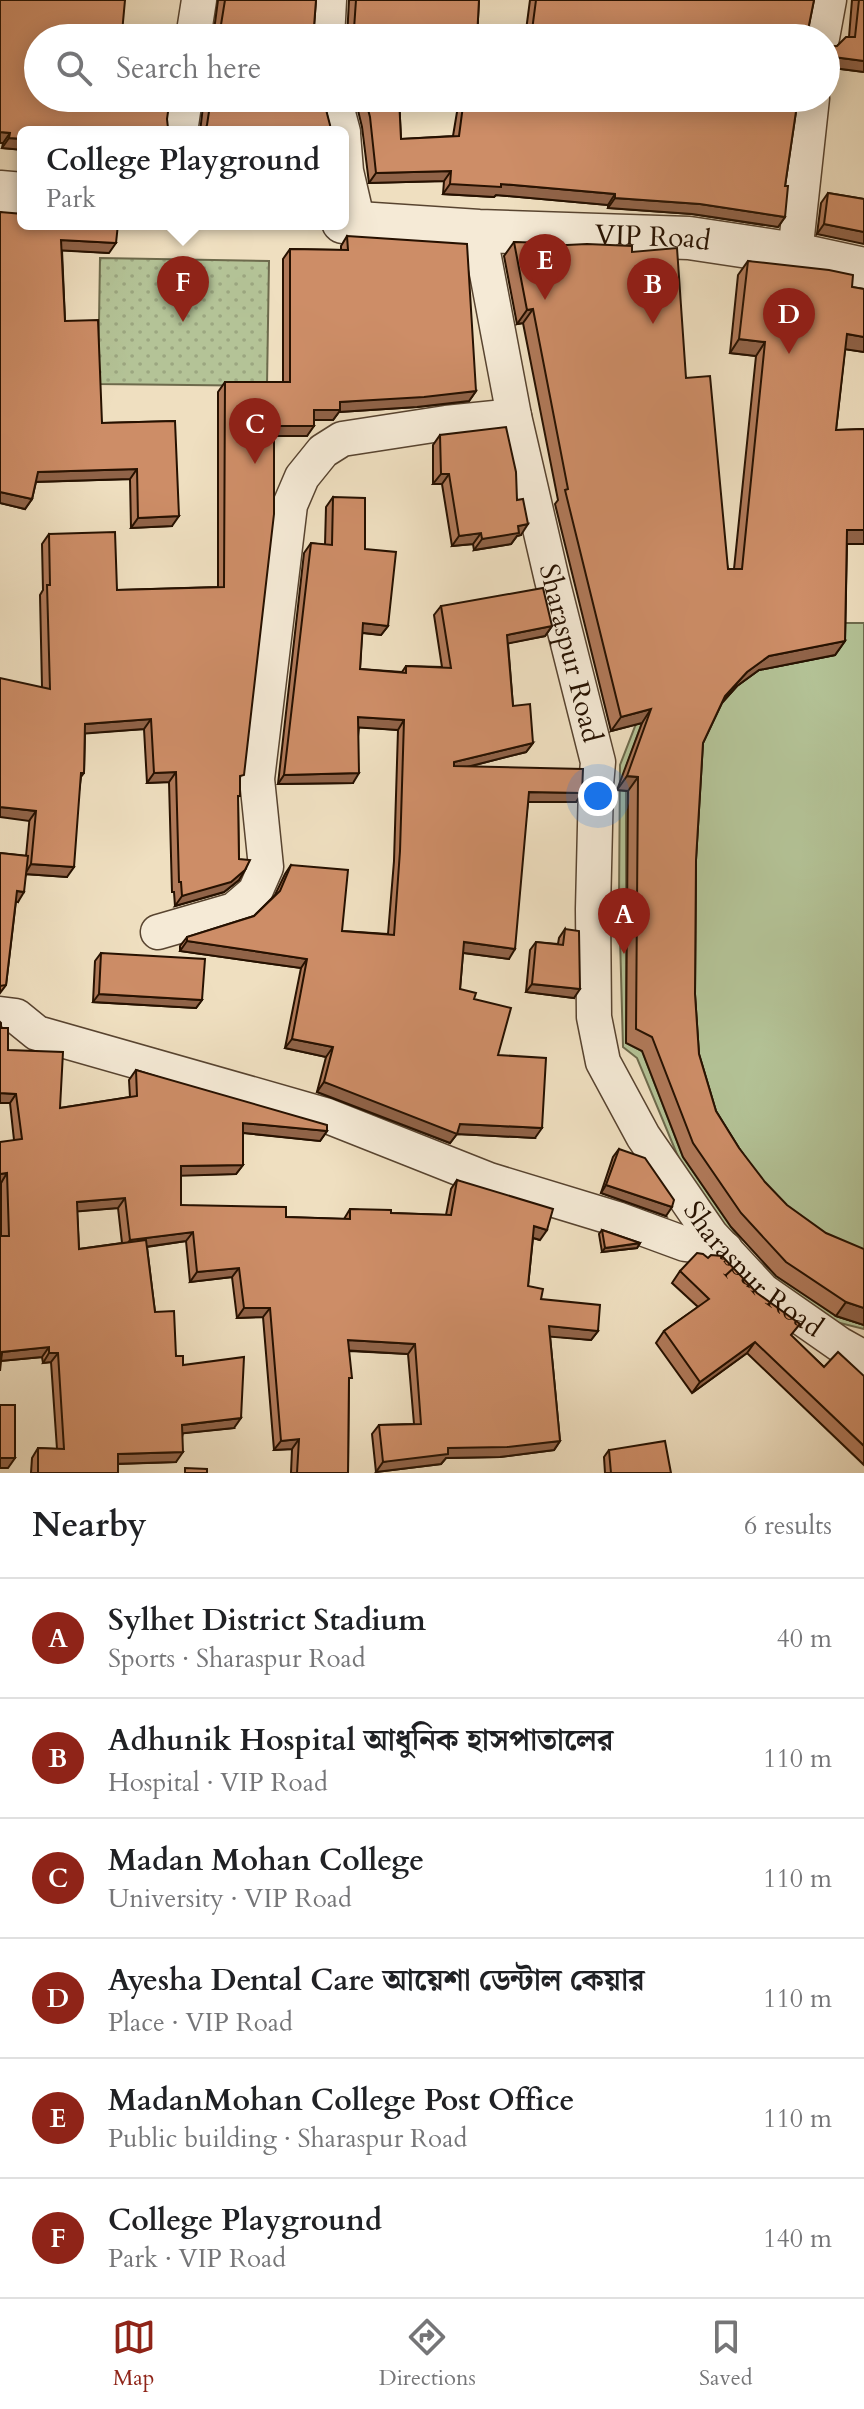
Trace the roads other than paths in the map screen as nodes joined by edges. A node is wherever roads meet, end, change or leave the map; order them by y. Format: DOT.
graph roads {
  1 [pos="199,0"];
  2 [pos="329,0"];
  3 [pos="829,0"];
  4 [pos="195,24"];
  5 [pos="328,24"];
  6 [pos="825,24"];
  7 [pos="810,112"];
  8 [pos="349,202"];
  9 [pos="351,223"];
  10 [pos="479,231"];
  11 [pos="795,254"];
  12 [pos="864,269"];
  13 [pos="514,416"];
  14 [pos="158,932"];
  15 [pos="0,1014"];
  16 [pos="725,1249"];
  17 [pos="864,1358"];
  1 -- 4 [label="street"];
  2 -- 5 [label="street"];
  3 -- 6 [label="street"];
  7 -- 11 [label="street"];
  8 -- 9 [label="street"];
  9 -- 10 [label="street, VIP Road"];
  10 -- 11 [label="street, VIP Road"];
  10 -- 13 [label="street, Sharaspur Road"];
  11 -- 12 [label="street, VIP Road"];
  13 -- 14 [label="street"];
  13 -- 16 [label="street, Sharaspur Road"];
  15 -- 16 [label="street"];
  16 -- 17 [label="street, Sharaspur Road"];
}
